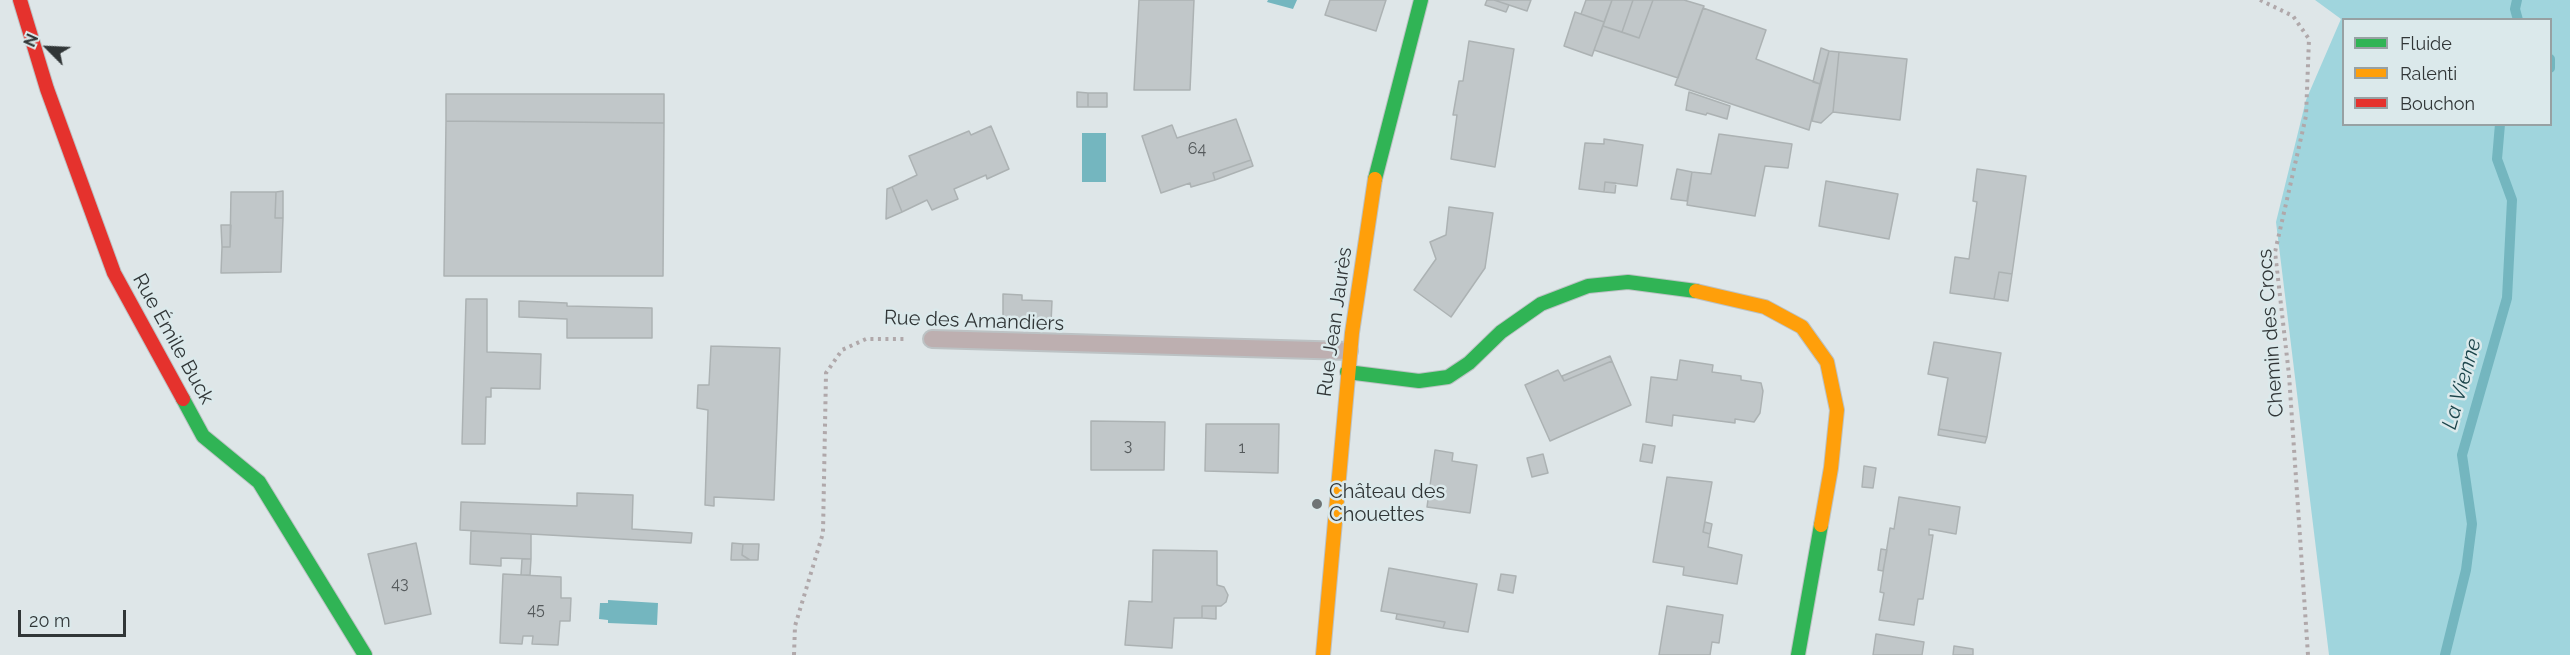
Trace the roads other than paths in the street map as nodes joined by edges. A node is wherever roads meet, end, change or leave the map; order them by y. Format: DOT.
graph roads {
  1 [pos="20,0"];
  2 [pos="1421,0"];
  3 [pos="932,339"];
  4 [pos="1349,351"];
  5 [pos="1347,372"];
  6 [pos="365,655"];
  7 [pos="1323,655"];
  8 [pos="1798,655"];
  1 -- 6 [label="street, Rue Émile Buck"];
  2 -- 4 [label="street, Rue Jean Jaurès"];
  3 -- 4 [label="lane, Rue des Amandiers"];
  4 -- 5 [label="street, Rue Jean Jaurès"];
  5 -- 7 [label="street, Rue Jean Jaurès"];
  5 -- 8 [label="street"];
}
